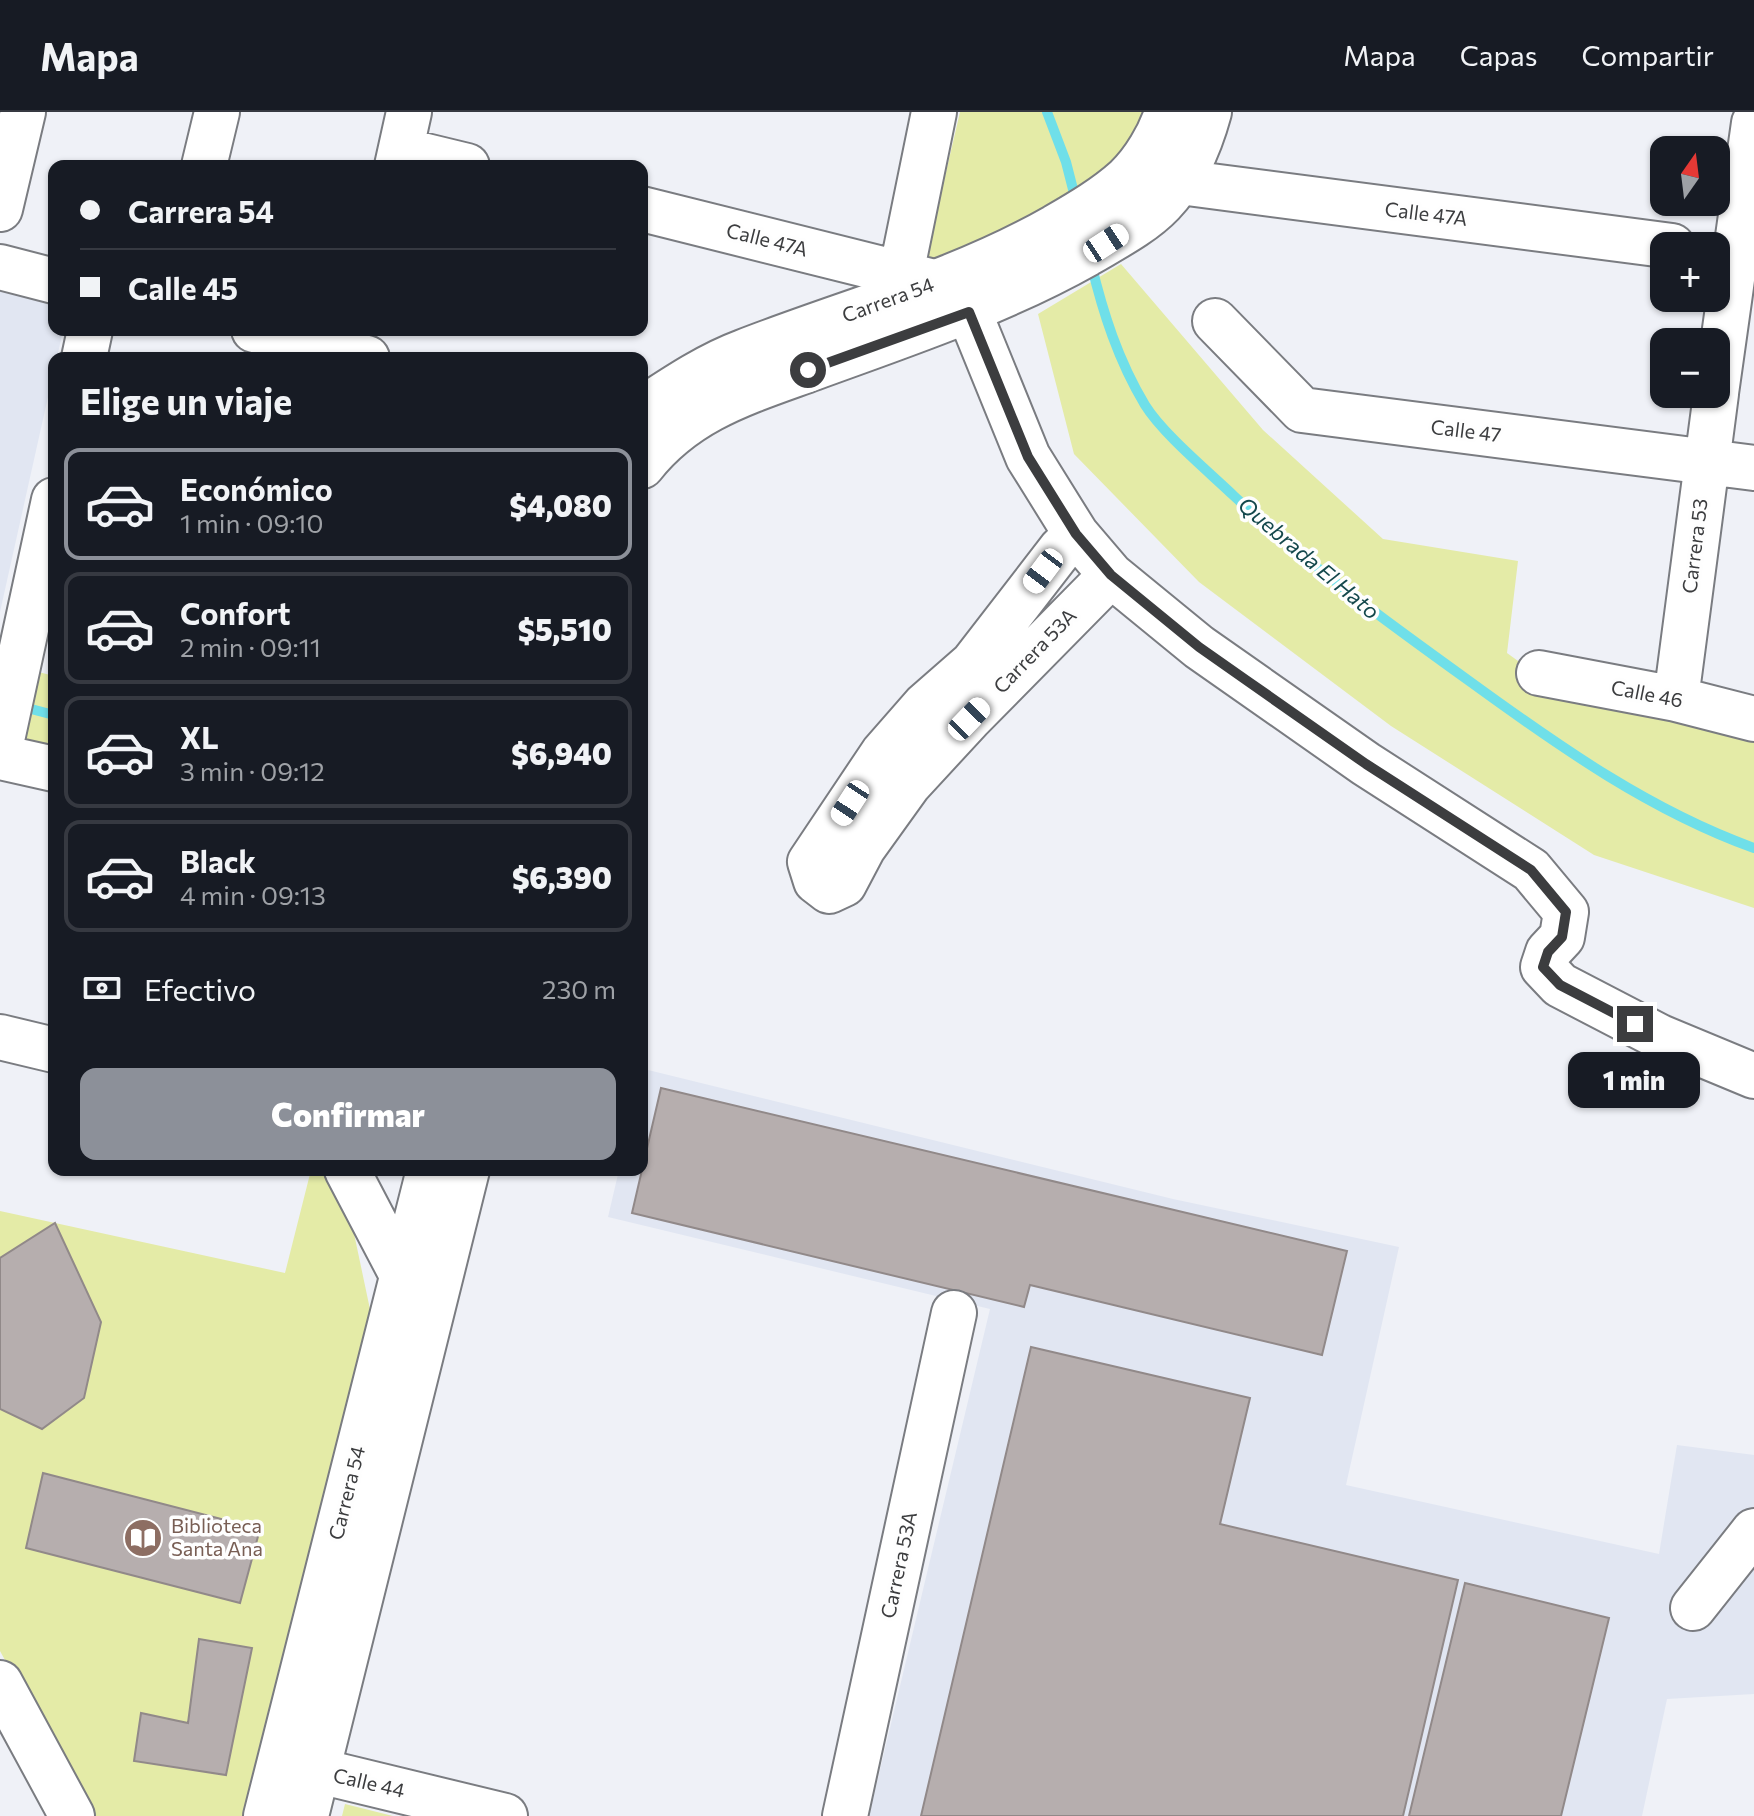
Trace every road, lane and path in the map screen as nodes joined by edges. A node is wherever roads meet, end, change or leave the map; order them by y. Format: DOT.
graph roads {
  1 [pos="23,112"];
  2 [pos="217,112"];
  3 [pos="934,112"];
  4 [pos="1167,112"];
  5 [pos="1209,112"];
  6 [pos="1754,123"];
  7 [pos="403,143"];
  8 [pos="205,160"];
  9 [pos="450,160"];
  10 [pos="1180,182"];
  11 [pos="0,209"];
  12 [pos="648,211"];
  13 [pos="1650,243"];
  14 [pos="1735,254"];
  15 [pos="1039,258"];
  16 [pos="0,267"];
  17 [pos="48,279"];
  18 [pos="936,290"];
  19 [pos="1215,321"];
  20 [pos="1725,328"];
  21 [pos="291,336"];
  22 [pos="359,347"];
  23 [pos="648,405"];
  24 [pos="1714,408"];
  25 [pos="648,450"];
  26 [pos="1706,461"];
  27 [pos="1754,468"];
  28 [pos="1076,534"];
  29 [pos="48,556"];
  30 [pos="1111,575"];
  31 [pos="37,658"];
  32 [pos="1539,673"];
  33 [pos="1676,699"];
  34 [pos="1754,719"];
  35 [pos="0,749"];
  36 [pos="0,757"];
  37 [pos="48,768"];
  38 [pos="0,1037"];
  39 [pos="48,1049"];
  40 [pos="1754,1076"];
  41 [pos="350,1176"];
  42 [pos="427,1176"];
  43 [pos="465,1176"];
  44 [pos="402,1275"];
  45 [pos="954,1313"];
  46 [pos="1754,1531"];
  47 [pos="1693,1608"];
  48 [pos="0,1683"];
  49 [pos="298,1766"];
  50 [pos="72,1816"];
  51 [pos="266,1816"];
  52 [pos="306,1816"];
  53 [pos="505,1816"];
  54 [pos="845,1816"];
  1 -- 11 [label="street"];
  2 -- 8 [label="street"];
  3 -- 18 [label="street"];
  4 -- 15 [label="street, Carrera 54"];
  5 -- 10 [label="street"];
  6 -- 14 [label="street, Carrera 53"];
  7 -- 9 [label="street"];
  10 -- 13 [label="street, Calle 47A"];
  10 -- 15 [label="street, Carrera 54"];
  12 -- 18 [label="street, Calle 47A"];
  14 -- 20 [label="street, Carrera 53"];
  15 -- 18 [label="street, Carrera 54"];
  16 -- 17 [label="street"];
  18 -- 23 [label="street, Carrera 54"];
  18 -- 25 [label="street, Carrera 54"];
  18 -- 28 [label="street"];
  19 -- 26 [label="street, Calle 47"];
  21 -- 22 [label="street"];
  24 -- 26 [label="street, Carrera 53"];
  26 -- 27 [label="street, Calle 47"];
  26 -- 33 [label="street, Carrera 53"];
  28 -- 30 [label="street"];
  28 -- 30 [label="street, Carrera 53A"];
  29 -- 31 [label="street"];
  30 -- 40 [label="street"];
  31 -- 35 [label="street"];
  32 -- 33 [label="street, Calle 46"];
  33 -- 34 [label="street, Calle 46"];
  36 -- 37 [label="street"];
  38 -- 39 [label="street"];
  41 -- 44 [label="street"];
  42 -- 44 [label="street, Carrera 54"];
  43 -- 49 [label="street, Carrera 54"];
  44 -- 49 [label="street, Carrera 54"];
  45 -- 54 [label="street, Carrera 53A"];
  46 -- 47 [label="street"];
  48 -- 50 [label="street"];
  49 -- 51 [label="street, Carrera 54"];
  49 -- 52 [label="street, Carrera 54"];
  49 -- 53 [label="street, Calle 44"];
}
